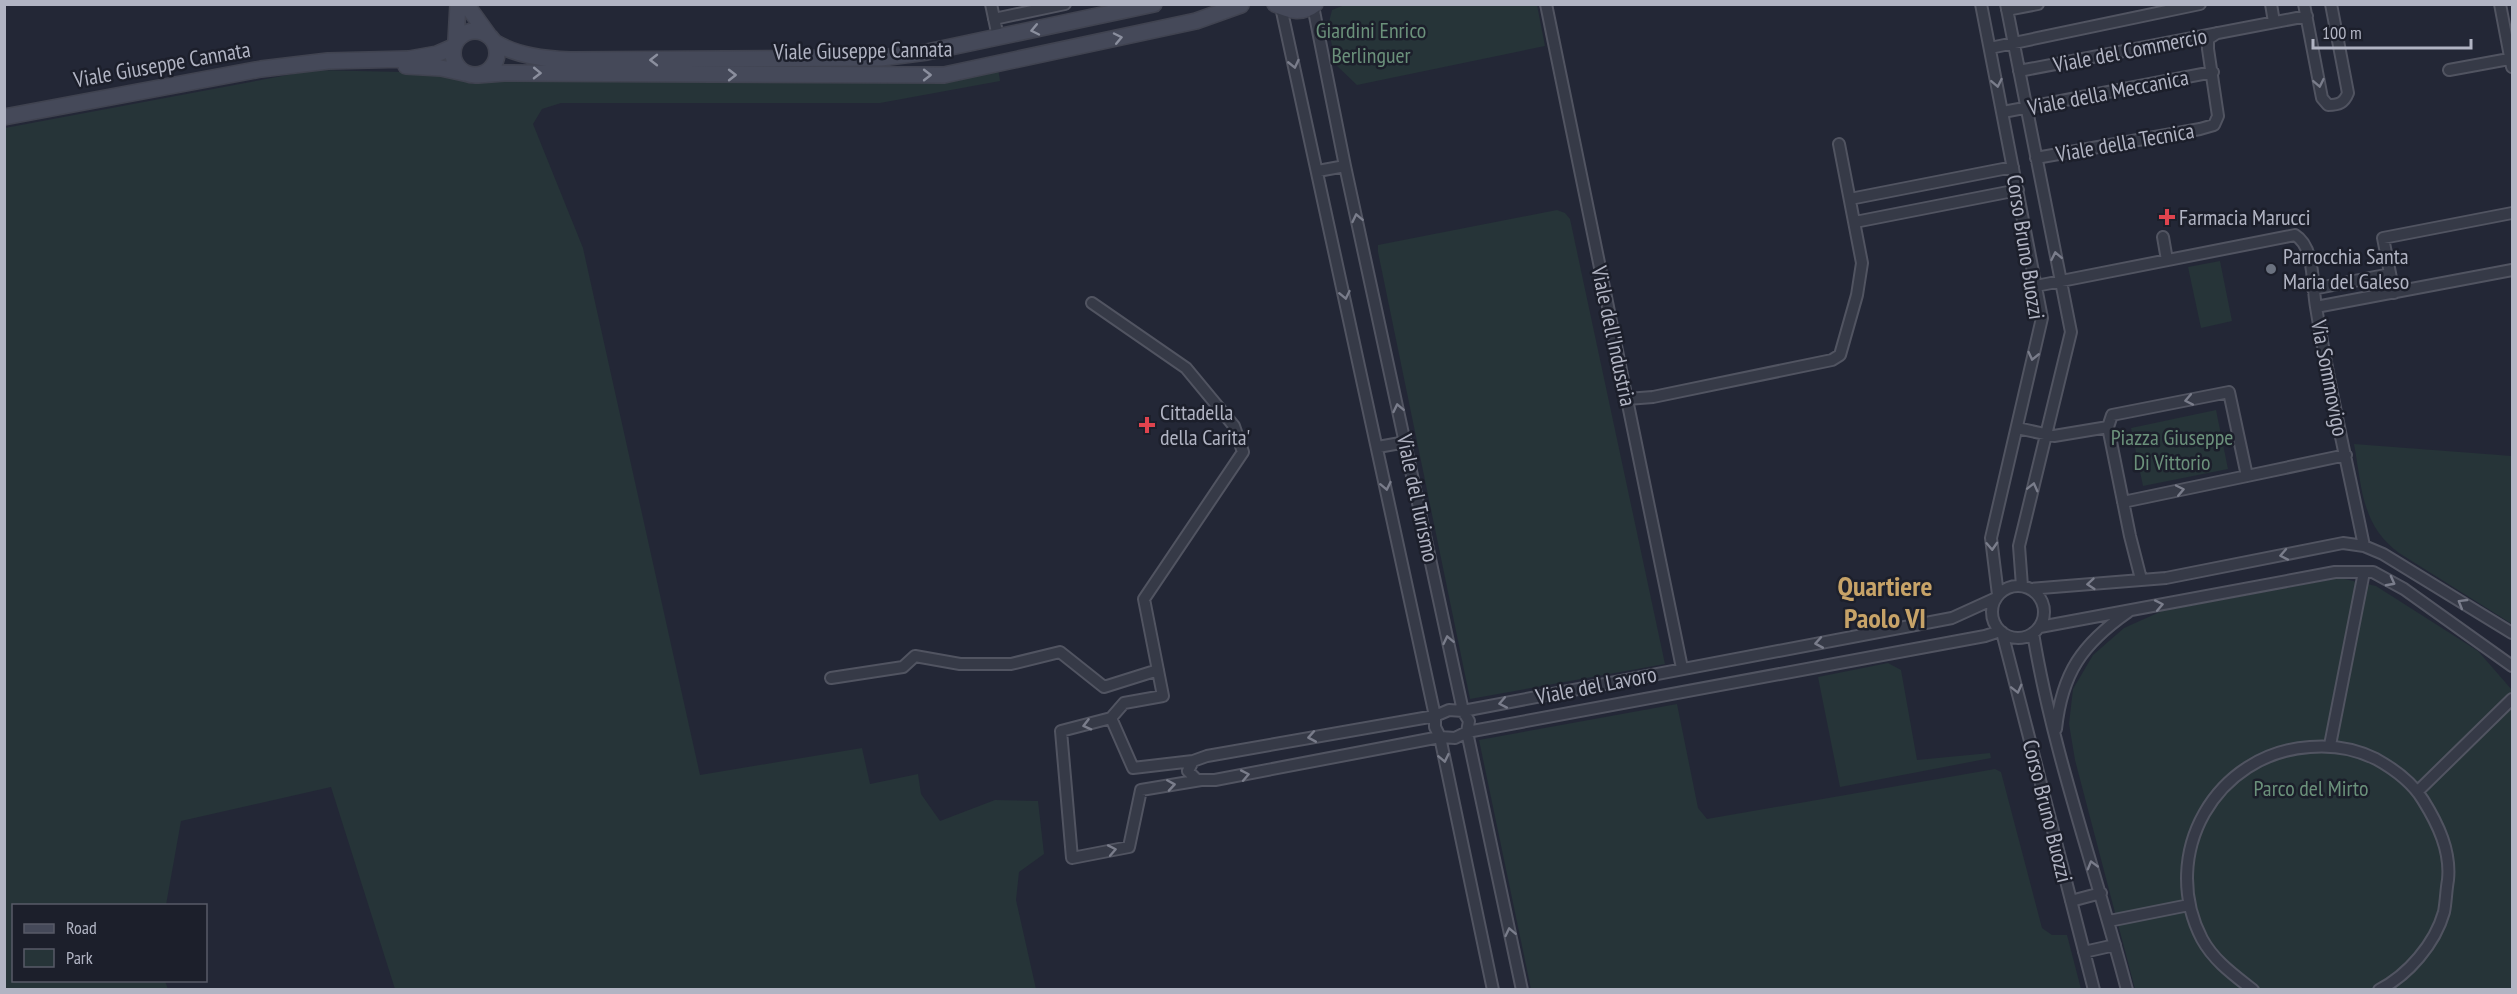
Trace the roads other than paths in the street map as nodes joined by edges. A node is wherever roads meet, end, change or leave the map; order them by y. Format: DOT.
graph roads {
  1 [pos="458,4"];
  2 [pos="466,4"];
  3 [pos="991,4"];
  4 [pos="1065,4"];
  5 [pos="1154,4"];
  6 [pos="1253,4"];
  7 [pos="1546,4"];
  8 [pos="1982,4"];
  9 [pos="2038,4"];
  10 [pos="2200,4"];
  11 [pos="2271,4"];
  12 [pos="2331,4"];
  13 [pos="2500,4"];
  14 [pos="1241,5"];
  15 [pos="1314,5"];
  16 [pos="1278,6"];
  17 [pos="2178,6"];
  18 [pos="2007,7"];
  19 [pos="2306,10"];
  20 [pos="994,19"];
  21 [pos="2274,22"];
  22 [pos="2217,33"];
  23 [pos="998,38"];
  24 [pos="491,39"];
  25 [pos="455,44"];
  26 [pos="2014,44"];
  27 [pos="1990,48"];
  28 [pos="328,61"];
  29 [pos="2511,63"];
  30 [pos="2449,69"];
  31 [pos="2019,71"];
  32 [pos="2213,72"];
  33 [pos="471,74"];
  34 [pos="2026,107"];
  35 [pos="2002,112"];
  36 [pos="4,117"];
  37 [pos="2214,125"];
  38 [pos="1839,144"];
  39 [pos="2036,158"];
  40 [pos="1345,166"];
  41 [pos="2013,167"];
  42 [pos="1318,171"];
  43 [pos="2018,190"];
  44 [pos="1850,199"];
  45 [pos="2512,213"];
  46 [pos="1855,222"];
  47 [pos="2163,237"];
  48 [pos="2167,260"];
  49 [pos="2512,270"];
  50 [pos="2390,274"];
  51 [pos="2060,281"];
  52 [pos="2036,286"];
  53 [pos="2313,289"];
  54 [pos="2394,293"];
  55 [pos="1092,303"];
  56 [pos="2316,307"];
  57 [pos="1627,399"];
  58 [pos="2108,427"];
  59 [pos="2017,428"];
  60 [pos="2046,435"];
  61 [pos="1406,442"];
  62 [pos="1378,447"];
  63 [pos="2346,455"];
  64 [pos="2247,476"];
  65 [pos="2123,502"];
  66 [pos="2364,546"];
  67 [pos="2364,572"];
  68 [pos="2141,579"];
  69 [pos="2026,587"];
  70 [pos="1997,596"];
  71 [pos="2132,610"];
  72 [pos="2036,630"];
  73 [pos="2001,631"];
  74 [pos="2512,633"];
  75 [pos="2512,666"];
  76 [pos="1682,668"];
  77 [pos="1158,670"];
  78 [pos="831,678"];
  79 [pos="2512,699"];
  80 [pos="1463,711"];
  81 [pos="1436,716"];
  82 [pos="1111,718"];
  83 [pos="1467,732"];
  84 [pos="1440,737"];
  85 [pos="2055,739"];
  86 [pos="2330,746"];
  87 [pos="1193,761"];
  88 [pos="1201,780"];
  89 [pos="2418,791"];
  90 [pos="2101,893"];
  91 [pos="2071,901"];
  92 [pos="2189,904"];
  93 [pos="2109,921"];
  94 [pos="2115,945"];
  95 [pos="2084,952"];
  96 [pos="1493,990"];
  97 [pos="1522,990"];
  98 [pos="2094,990"];
  99 [pos="2127,990"];
  100 [pos="2253,990"];
  101 [pos="2379,990"];
  1 -- 25 [label="street"];
  2 -- 24 [label="street"];
  3 -- 20 [label="street"];
  4 -- 20 [label="street"];
  5 -- 23 [label="street, Viale Giuseppe Cannata, one-way"];
  6 -- 14 [label="street, Viale Giuseppe Cannata"];
  7 -- 57 [label="street, Viale dell'Industria"];
  8 -- 27 [label="street, Corso Bruno Buozzi"];
  9 -- 18 [label="street"];
  10 -- 17 [label="street"];
  11 -- 21 [label="street"];
  19 -- 12 [label="street, one-way"];
  13 -- 29 [label="street"];
  33 -- 14 [label="street, Viale Giuseppe Cannata, one-way"];
  15 -- 16 [label="street"];
  15 -- 40 [label="street, Viale del Turismo"];
  16 -- 42 [label="street, Viale del Turismo, one-way"];
  17 -- 26 [label="street"];
  18 -- 26 [label="street, Corso Bruno Buozzi"];
  19 -- 21 [label="street"];
  20 -- 23 [label="street"];
  21 -- 22 [label="street"];
  22 -- 31 [label="street, Viale del Commercio"];
  22 -- 32 [label="street, Viale del Commercio"];
  23 -- 24 [label="street, Viale Giuseppe Cannata, one-way"];
  24 -- 25 [label="street"];
  24 -- 33 [label="street"];
  25 -- 28 [label="street, Viale Giuseppe Cannata"];
  25 -- 33 [label="street"];
  26 -- 27 [label="street"];
  26 -- 31 [label="street, Corso Bruno Buozzi"];
  27 -- 35 [label="street, Corso Bruno Buozzi, one-way"];
  28 -- 33 [label="street, Viale Giuseppe Cannata"];
  28 -- 36 [label="street, Viale Giuseppe Cannata"];
  29 -- 30 [label="street"];
  31 -- 34 [label="street, Corso Bruno Buozzi"];
  32 -- 34 [label="street, Viale della Meccanica"];
  32 -- 37 [label="street, Viale del Commercio"];
  34 -- 35 [label="street, Viale della Meccanica"];
  34 -- 39 [label="street, Corso Bruno Buozzi"];
  35 -- 41 [label="street, Corso Bruno Buozzi"];
  37 -- 39 [label="street, Viale della Tecnica"];
  38 -- 44 [label="street"];
  51 -- 39 [label="street, Corso Bruno Buozzi, one-way"];
  40 -- 42 [label="street"];
  61 -- 40 [label="street, Viale del Turismo, one-way"];
  41 -- 43 [label="street, Corso Bruno Buozzi"];
  41 -- 44 [label="street"];
  42 -- 62 [label="street, Viale del Turismo, one-way"];
  43 -- 46 [label="street"];
  43 -- 52 [label="street, Corso Bruno Buozzi"];
  44 -- 46 [label="street"];
  45 -- 50 [label="street"];
  46 -- 57 [label="street"];
  47 -- 48 [label="street"];
  48 -- 51 [label="street, Via Sommovigo"];
  48 -- 53 [label="street, Via Sommovigo"];
  49 -- 54 [label="street"];
  50 -- 53 [label="street"];
  50 -- 54 [label="street"];
  51 -- 52 [label="street, Via Sommovigo"];
  51 -- 60 [label="street, Corso Bruno Buozzi"];
  52 -- 59 [label="street, Corso Bruno Buozzi, one-way"];
  53 -- 56 [label="street, Via Sommovigo"];
  54 -- 56 [label="street"];
  55 -- 77 [label="street"];
  56 -- 63 [label="street, Via Sommovigo"];
  57 -- 76 [label="street, Viale dell'Industria"];
  58 -- 60 [label="street"];
  64 -- 58 [label="street, one-way"];
  58 -- 65 [label="street"];
  59 -- 60 [label="street"];
  59 -- 70 [label="street, Corso Bruno Buozzi, one-way"];
  69 -- 60 [label="street, Corso Bruno Buozzi, one-way"];
  61 -- 62 [label="street"];
  80 -- 61 [label="street, Viale del Turismo, one-way"];
  62 -- 81 [label="street, Viale del Turismo, one-way"];
  63 -- 64 [label="street"];
  63 -- 66 [label="street, Via Sommovigo"];
  65 -- 64 [label="street, one-way"];
  65 -- 68 [label="street"];
  66 -- 68 [label="street, one-way"];
  74 -- 66 [label="street, one-way"];
  71 -- 67 [label="street, one-way"];
  67 -- 75 [label="street, one-way"];
  67 -- 86 [label="street"];
  68 -- 69 [label="street, one-way"];
  69 -- 70 [label="street"];
  69 -- 72 [label="street"];
  70 -- 73 [label="street"];
  70 -- 76 [label="street, Viale del Lavoro, one-way"];
  71 -- 72 [label="street"];
  71 -- 85 [label="street"];
  72 -- 73 [label="street"];
  72 -- 85 [label="street, Corso Bruno Buozzi"];
  73 -- 83 [label="street, Viale del Lavoro"];
  73 -- 91 [label="street, Corso Bruno Buozzi, one-way"];
  76 -- 80 [label="street, Viale del Lavoro, one-way"];
  77 -- 78 [label="street"];
  77 -- 82 [label="street"];
  79 -- 89 [label="street"];
  80 -- 81 [label="street, Viale del Lavoro"];
  80 -- 83 [label="street, Viale del Turismo"];
  81 -- 84 [label="street, Viale del Turismo"];
  81 -- 87 [label="street, Viale del Lavoro, one-way"];
  82 -- 87 [label="street, Viale del Lavoro"];
  82 -- 88 [label="street, Viale del Lavoro, one-way"];
  83 -- 84 [label="street, Viale del Lavoro"];
  97 -- 83 [label="street, Viale del Turismo, one-way"];
  88 -- 84 [label="street, Viale del Lavoro, one-way"];
  84 -- 96 [label="street, Viale del Turismo, one-way"];
  90 -- 85 [label="street, Corso Bruno Buozzi, one-way"];
  86 -- 89 [label="street"];
  86 -- 92 [label="street"];
  87 -- 88 [label="street"];
  89 -- 101 [label="street"];
  90 -- 91 [label="street"];
  90 -- 93 [label="street, Corso Bruno Buozzi"];
  91 -- 95 [label="street, Corso Bruno Buozzi"];
  92 -- 93 [label="street"];
  92 -- 100 [label="street"];
  93 -- 94 [label="street, Corso Bruno Buozzi"];
  94 -- 95 [label="street"];
  94 -- 99 [label="street, Corso Bruno Buozzi"];
  95 -- 98 [label="street, Corso Bruno Buozzi"];
}
